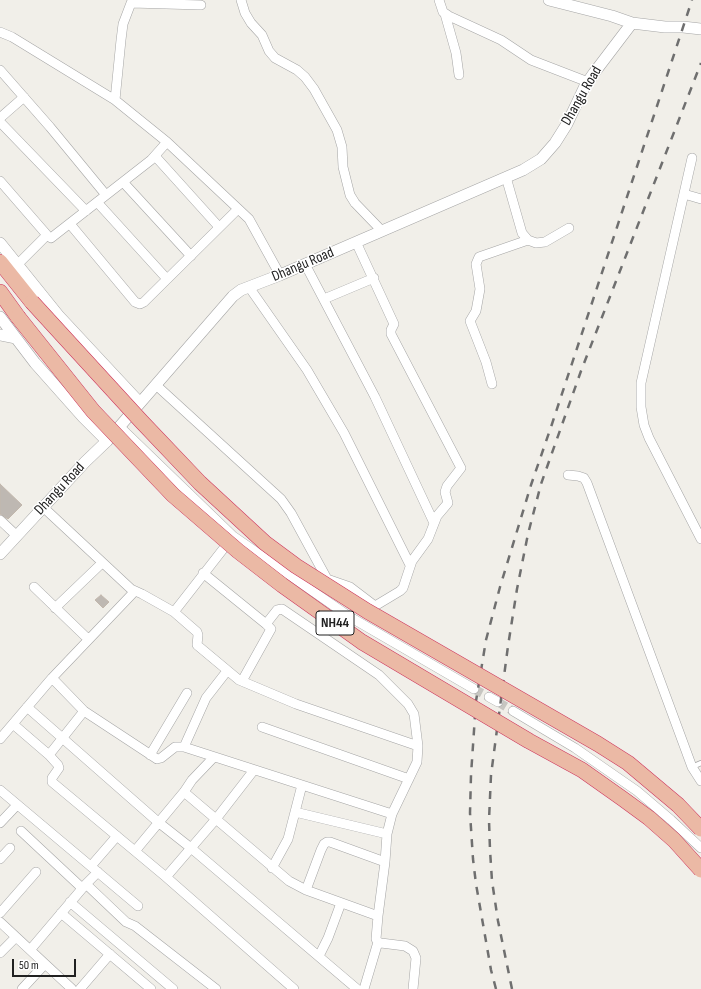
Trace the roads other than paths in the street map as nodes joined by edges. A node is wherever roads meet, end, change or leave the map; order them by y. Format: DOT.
graph roads {
  1 [pos="241,0"];
  2 [pos="439,0"];
  3 [pos="550,0"];
  4 [pos="201,5"];
  5 [pos="445,14"];
  6 [pos="632,24"];
  7 [pos="701,29"];
  8 [pos="0,32"];
  9 [pos="0,70"];
  10 [pos="458,75"];
  11 [pos="588,82"];
  12 [pos="24,97"];
  13 [pos="115,100"];
  14 [pos="0,118"];
  15 [pos="0,122"];
  16 [pos="167,142"];
  17 [pos="155,156"];
  18 [pos="692,158"];
  19 [pos="506,178"];
  20 [pos="0,181"];
  21 [pos="123,182"];
  22 [pos="684,194"];
  23 [pos="106,195"];
  24 [pos="701,199"];
  25 [pos="97,202"];
  26 [pos="238,209"];
  27 [pos="86,211"];
  28 [pos="70,224"];
  29 [pos="219,227"];
  30 [pos="569,228"];
  31 [pos="382,231"];
  32 [pos="47,235"];
  33 [pos="528,240"];
  34 [pos="356,242"];
  35 [pos="0,243"];
  36 [pos="191,256"];
  37 [pos="0,262"];
  38 [pos="306,264"];
  39 [pos="17,265"];
  40 [pos="280,275"];
  41 [pos="374,278"];
  42 [pos="167,279"];
  43 [pos="249,287"];
  44 [pos="0,292"];
  45 [pos="324,299"];
  46 [pos="0,317"];
  47 [pos="0,335"];
  48 [pos="16,338"];
  49 [pos="492,384"];
  50 [pos="156,385"];
  51 [pos="140,403"];
  52 [pos="120,426"];
  53 [pos="107,441"];
  54 [pos="568,475"];
  55 [pos="43,507"];
  56 [pos="0,520"];
  57 [pos="434,523"];
  58 [pos="17,536"];
  59 [pos="233,536"];
  60 [pos="701,539"];
  61 [pos="0,554"];
  62 [pos="102,562"];
  63 [pos="410,564"];
  64 [pos="203,573"];
  65 [pos="34,587"];
  66 [pos="135,591"];
  67 [pos="55,608"];
  68 [pos="174,612"];
  69 [pos="266,624"];
  70 [pos="88,639"];
  71 [pos="227,671"];
  72 [pos="52,678"];
  73 [pos="242,681"];
  74 [pos="474,688"];
  75 [pos="187,693"];
  76 [pos="489,697"];
  77 [pos="498,702"];
  78 [pos="27,707"];
  79 [pos="84,711"];
  80 [pos="513,711"];
  81 [pos="12,724"];
  82 [pos="262,727"];
  83 [pos="63,738"];
  84 [pos="0,739"];
  85 [pos="418,746"];
  86 [pos="184,747"];
  87 [pos="49,755"];
  88 [pos="150,755"];
  89 [pos="214,757"];
  90 [pos="697,765"];
  91 [pos="254,770"];
  92 [pos="409,779"];
  93 [pos="701,781"];
  94 [pos="302,785"];
  95 [pos="0,790"];
  96 [pos="184,792"];
  97 [pos="17,805"];
  98 [pos="295,812"];
  99 [pos="392,814"];
  100 [pos="216,819"];
  101 [pos="158,822"];
  102 [pos="0,823"];
  103 [pos="701,829"];
  104 [pos="21,831"];
  105 [pos="387,834"];
  106 [pos="117,836"];
  107 [pos="10,848"];
  108 [pos="191,848"];
  109 [pos="701,848"];
  110 [pos="134,851"];
  111 [pos="0,859"];
  112 [pos="385,862"];
  113 [pos="272,868"];
  114 [pos="95,869"];
  115 [pos="701,870"];
  116 [pos="36,872"];
  117 [pos="166,877"];
  118 [pos="84,886"];
  119 [pos="306,890"];
  120 [pos="70,902"];
  121 [pos="341,903"];
  122 [pos="138,906"];
  123 [pos="0,913"];
  124 [pos="61,913"];
  125 [pos="378,916"];
  126 [pos="0,922"];
  127 [pos="16,937"];
  128 [pos="378,942"];
  129 [pos="30,950"];
  130 [pos="0,953"];
  131 [pos="110,954"];
  132 [pos="318,956"];
  133 [pos="45,964"];
  134 [pos="22,989"];
  135 [pos="72,989"];
  136 [pos="80,989"];
  137 [pos="151,989"];
  138 [pos="173,989"];
  139 [pos="216,989"];
  140 [pos="294,989"];
  141 [pos="357,989"];
  142 [pos="364,989"];
  143 [pos="413,989"];
  1 -- 31 [label="street"];
  2 -- 5 [label="street"];
  3 -- 6 [label="street"];
  4 -- 13 [label="street"];
  5 -- 10 [label="street"];
  5 -- 11 [label="street"];
  6 -- 7 [label="street"];
  6 -- 11 [label="street, Dhangu Road"];
  8 -- 13 [label="street"];
  9 -- 12 [label="street"];
  11 -- 19 [label="street, Dhangu Road"];
  12 -- 14 [label="street"];
  12 -- 23 [label="street"];
  13 -- 16 [label="street"];
  15 -- 27 [label="street"];
  16 -- 17 [label="street"];
  16 -- 26 [label="street"];
  17 -- 21 [label="street"];
  17 -- 29 [label="street"];
  18 -- 22 [label="street"];
  19 -- 31 [label="street, Dhangu Road"];
  19 -- 33 [label="street"];
  20 -- 32 [label="street"];
  21 -- 23 [label="street"];
  21 -- 36 [label="street"];
  22 -- 24 [label="street"];
  22 -- 60 [label="street"];
  23 -- 25 [label="street"];
  25 -- 27 [label="street"];
  25 -- 42 [label="street"];
  26 -- 29 [label="street"];
  26 -- 40 [label="street"];
  27 -- 28 [label="street"];
  28 -- 32 [label="street"];
  28 -- 42 [label="street"];
  29 -- 36 [label="street"];
  30 -- 33 [label="street"];
  31 -- 34 [label="street, Dhangu Road"];
  32 -- 39 [label="street"];
  33 -- 49 [label="street"];
  34 -- 38 [label="street, Dhangu Road"];
  34 -- 41 [label="street"];
  35 -- 39 [label="street"];
  36 -- 42 [label="street"];
  37 -- 103 [label="highway, NH44, bridge"];
  38 -- 40 [label="street, Dhangu Road"];
  38 -- 45 [label="street"];
  39 -- 51 [label="street"];
  40 -- 43 [label="street, Dhangu Road"];
  41 -- 45 [label="street"];
  41 -- 57 [label="street"];
  43 -- 50 [label="street, Dhangu Road"];
  43 -- 63 [label="street"];
  44 -- 115 [label="highway, NH44, bridge"];
  45 -- 57 [label="street"];
  46 -- 48 [label="street"];
  47 -- 48 [label="street"];
  48 -- 53 [label="street"];
  50 -- 51 [label="street, Dhangu Road"];
  50 -- 63 [label="street"];
  51 -- 52 [label="street, Dhangu Road"];
  52 -- 53 [label="street, Dhangu Road"];
  52 -- 59 [label="street"];
  53 -- 55 [label="street, Dhangu Road"];
  54 -- 90 [label="street"];
  55 -- 58 [label="street, Dhangu Road"];
  55 -- 62 [label="street"];
  56 -- 58 [label="street"];
  57 -- 63 [label="street"];
  58 -- 61 [label="street, Dhangu Road"];
  59 -- 64 [label="street"];
  59 -- 74 [label="street"];
  62 -- 66 [label="street"];
  62 -- 67 [label="street"];
  64 -- 68 [label="street"];
  64 -- 69 [label="street"];
  65 -- 67 [label="street"];
  66 -- 68 [label="street"];
  66 -- 70 [label="street"];
  67 -- 70 [label="street"];
  68 -- 71 [label="street"];
  69 -- 73 [label="street"];
  69 -- 85 [label="street"];
  70 -- 72 [label="street"];
  71 -- 73 [label="street"];
  71 -- 86 [label="street"];
  72 -- 78 [label="street"];
  72 -- 79 [label="street"];
  73 -- 85 [label="street"];
  75 -- 88 [label="street"];
  76 -- 77 [label="street"];
  78 -- 81 [label="street"];
  78 -- 83 [label="street"];
  79 -- 83 [label="street"];
  79 -- 88 [label="street"];
  80 -- 109 [label="street"];
  81 -- 84 [label="street"];
  81 -- 87 [label="street"];
  82 -- 92 [label="street"];
  83 -- 87 [label="street"];
  83 -- 101 [label="street"];
  85 -- 92 [label="street"];
  86 -- 88 [label="street"];
  86 -- 89 [label="street"];
  87 -- 106 [label="street"];
  89 -- 91 [label="street"];
  89 -- 96 [label="street"];
  90 -- 93 [label="street"];
  91 -- 94 [label="street"];
  91 -- 100 [label="street"];
  92 -- 99 [label="street"];
  94 -- 98 [label="street"];
  94 -- 99 [label="street"];
  95 -- 97 [label="street"];
  96 -- 100 [label="street"];
  96 -- 101 [label="street"];
  97 -- 102 [label="street"];
  97 -- 114 [label="street"];
  98 -- 105 [label="street"];
  98 -- 113 [label="street"];
  99 -- 105 [label="street"];
  100 -- 108 [label="street"];
  100 -- 113 [label="street"];
  101 -- 108 [label="street"];
  101 -- 110 [label="street"];
  104 -- 118 [label="street"];
  105 -- 112 [label="street"];
  106 -- 110 [label="street"];
  106 -- 114 [label="street"];
  107 -- 111 [label="street"];
  108 -- 117 [label="street"];
  108 -- 132 [label="street"];
  110 -- 117 [label="street"];
  112 -- 119 [label="street"];
  112 -- 125 [label="street"];
  113 -- 119 [label="street"];
  114 -- 118 [label="street"];
  114 -- 122 [label="street"];
  116 -- 123 [label="street"];
  117 -- 140 [label="street"];
  118 -- 120 [label="street"];
  118 -- 139 [label="street"];
  119 -- 121 [label="street"];
  120 -- 124 [label="street"];
  120 -- 138 [label="street"];
  121 -- 125 [label="street"];
  121 -- 132 [label="street"];
  124 -- 129 [label="street"];
  124 -- 131 [label="street"];
  125 -- 128 [label="street"];
  126 -- 127 [label="street"];
  127 -- 129 [label="street"];
  127 -- 130 [label="street"];
  128 -- 142 [label="street"];
  128 -- 143 [label="street"];
  129 -- 133 [label="street"];
  131 -- 136 [label="street"];
  131 -- 137 [label="street"];
  132 -- 141 [label="street"];
  133 -- 134 [label="street"];
  133 -- 135 [label="street"];
}
